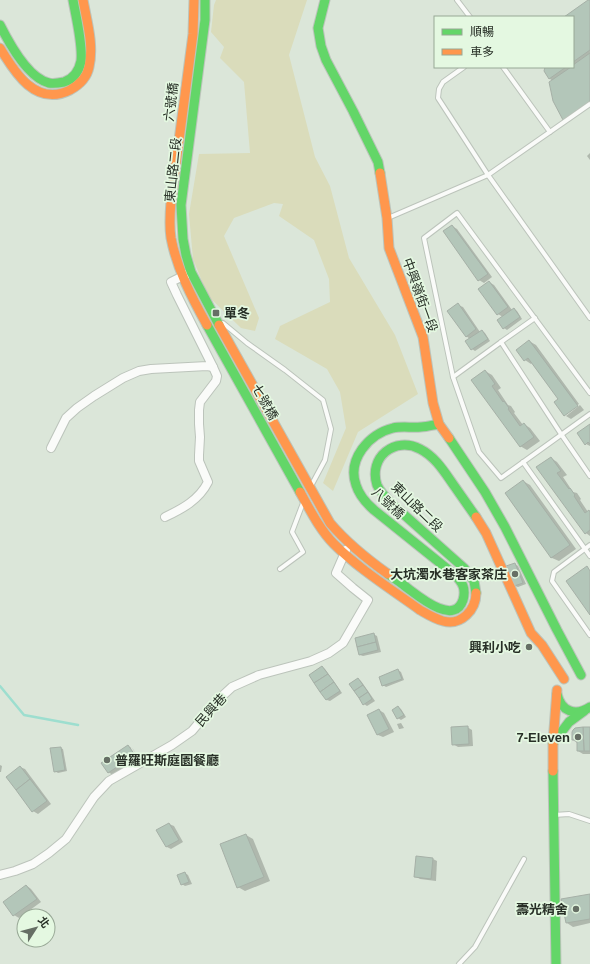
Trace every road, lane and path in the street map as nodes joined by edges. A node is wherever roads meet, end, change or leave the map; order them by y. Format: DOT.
graph roads {
  1 [pos="73,0"];
  2 [pos="82,0"];
  3 [pos="194,0"];
  4 [pos="205,0"];
  5 [pos="325,0"];
  6 [pos="457,0"];
  7 [pos="469,16"];
  8 [pos="0,25"];
  9 [pos="0,48"];
  10 [pos="463,68"];
  11 [pos="504,68"];
  12 [pos="590,104"];
  13 [pos="550,132"];
  14 [pos="488,175"];
  15 [pos="387,218"];
  16 [pos="191,272"];
  17 [pos="183,277"];
  18 [pos="212,314"];
  19 [pos="535,318"];
  20 [pos="590,318"];
  21 [pos="224,335"];
  22 [pos="501,342"];
  23 [pos="213,367"];
  24 [pos="453,377"];
  25 [pos="590,393"];
  26 [pos="590,414"];
  27 [pos="439,424"];
  28 [pos="561,434"];
  29 [pos="51,448"];
  30 [pos="523,462"];
  31 [pos="590,476"];
  32 [pos="293,478"];
  33 [pos="310,488"];
  34 [pos="304,499"];
  35 [pos="165,517"];
  36 [pos="349,544"];
  37 [pos="590,545"];
  38 [pos="585,549"];
  39 [pos="344,554"];
  40 [pos="590,556"];
  41 [pos="280,569"];
  42 [pos="557,630"];
  43 [pos="590,636"];
  44 [pos="581,675"];
  45 [pos="564,679"];
  46 [pos="590,680"];
  47 [pos="557,690"];
  48 [pos="588,709"];
  49 [pos="553,743"];
  50 [pos="553,815"];
  51 [pos="590,821"];
  52 [pos="524,859"];
  53 [pos="0,875"];
  54 [pos="459,964"];
  55 [pos="556,964"];
  1 -- 8 [label="main road"];
  2 -- 9 [label="main road"];
  3 -- 17 [label="main road, 六號橋"];
  4 -- 16 [label="main road, 東山路二段"];
  5 -- 15 [label="main road, 中興嶺街一段"];
  6 -- 7 [label="lane"];
  10 -- 14 [label="lane"];
  11 -- 13 [label="lane"];
  12 -- 13 [label="lane"];
  13 -- 14 [label="lane"];
  14 -- 15 [label="lane"];
  14 -- 20 [label="lane"];
  15 -- 27 [label="main road, 中興嶺街一段"];
  16 -- 17 [label="street"];
  16 -- 18 [label="main road, 東山路二段"];
  17 -- 23 [label="street"];
  17 -- 32 [label="main road, 七號橋"];
  18 -- 21 [label="main road, 東山路二段"];
  18 -- 33 [label="lane"];
  19 -- 22 [label="lane"];
  19 -- 24 [label="lane"];
  19 -- 25 [label="lane"];
  21 -- 33 [label="main road, 七號橋"];
  22 -- 24 [label="lane"];
  22 -- 28 [label="lane"];
  23 -- 29 [label="street"];
  23 -- 35 [label="street"];
  24 -- 30 [label="lane"];
  26 -- 28 [label="lane"];
  27 -- 36 [label="main road, 八號橋"];
  27 -- 42 [label="main road, 中興嶺街一段"];
  28 -- 30 [label="lane"];
  28 -- 31 [label="lane"];
  30 -- 38 [label="lane"];
  32 -- 34 [label="main road, 東山路二段"];
  33 -- 34 [label="lane"];
  33 -- 36 [label="main road"];
  34 -- 39 [label="main road, 東山路二段"];
  34 -- 41 [label="lane"];
  36 -- 39 [label="street, 民興巷"];
  37 -- 38 [label="lane"];
  38 -- 40 [label="lane"];
  38 -- 43 [label="lane"];
  39 -- 45 [label="main road, 東山路二段"];
  39 -- 53 [label="street, 民興巷"];
  42 -- 44 [label="main road, 中興嶺街一段"];
  42 -- 45 [label="main road, 中興嶺街一段"];
  44 -- 45 [label="main road"];
  44 -- 46 [label="main road"];
  45 -- 47 [label="main road"];
  47 -- 48 [label="main road"];
  47 -- 49 [label="main road"];
  48 -- 49 [label="main road"];
  49 -- 50 [label="main road"];
  50 -- 51 [label="lane"];
  50 -- 55 [label="main road"];
  52 -- 54 [label="lane"];
}
